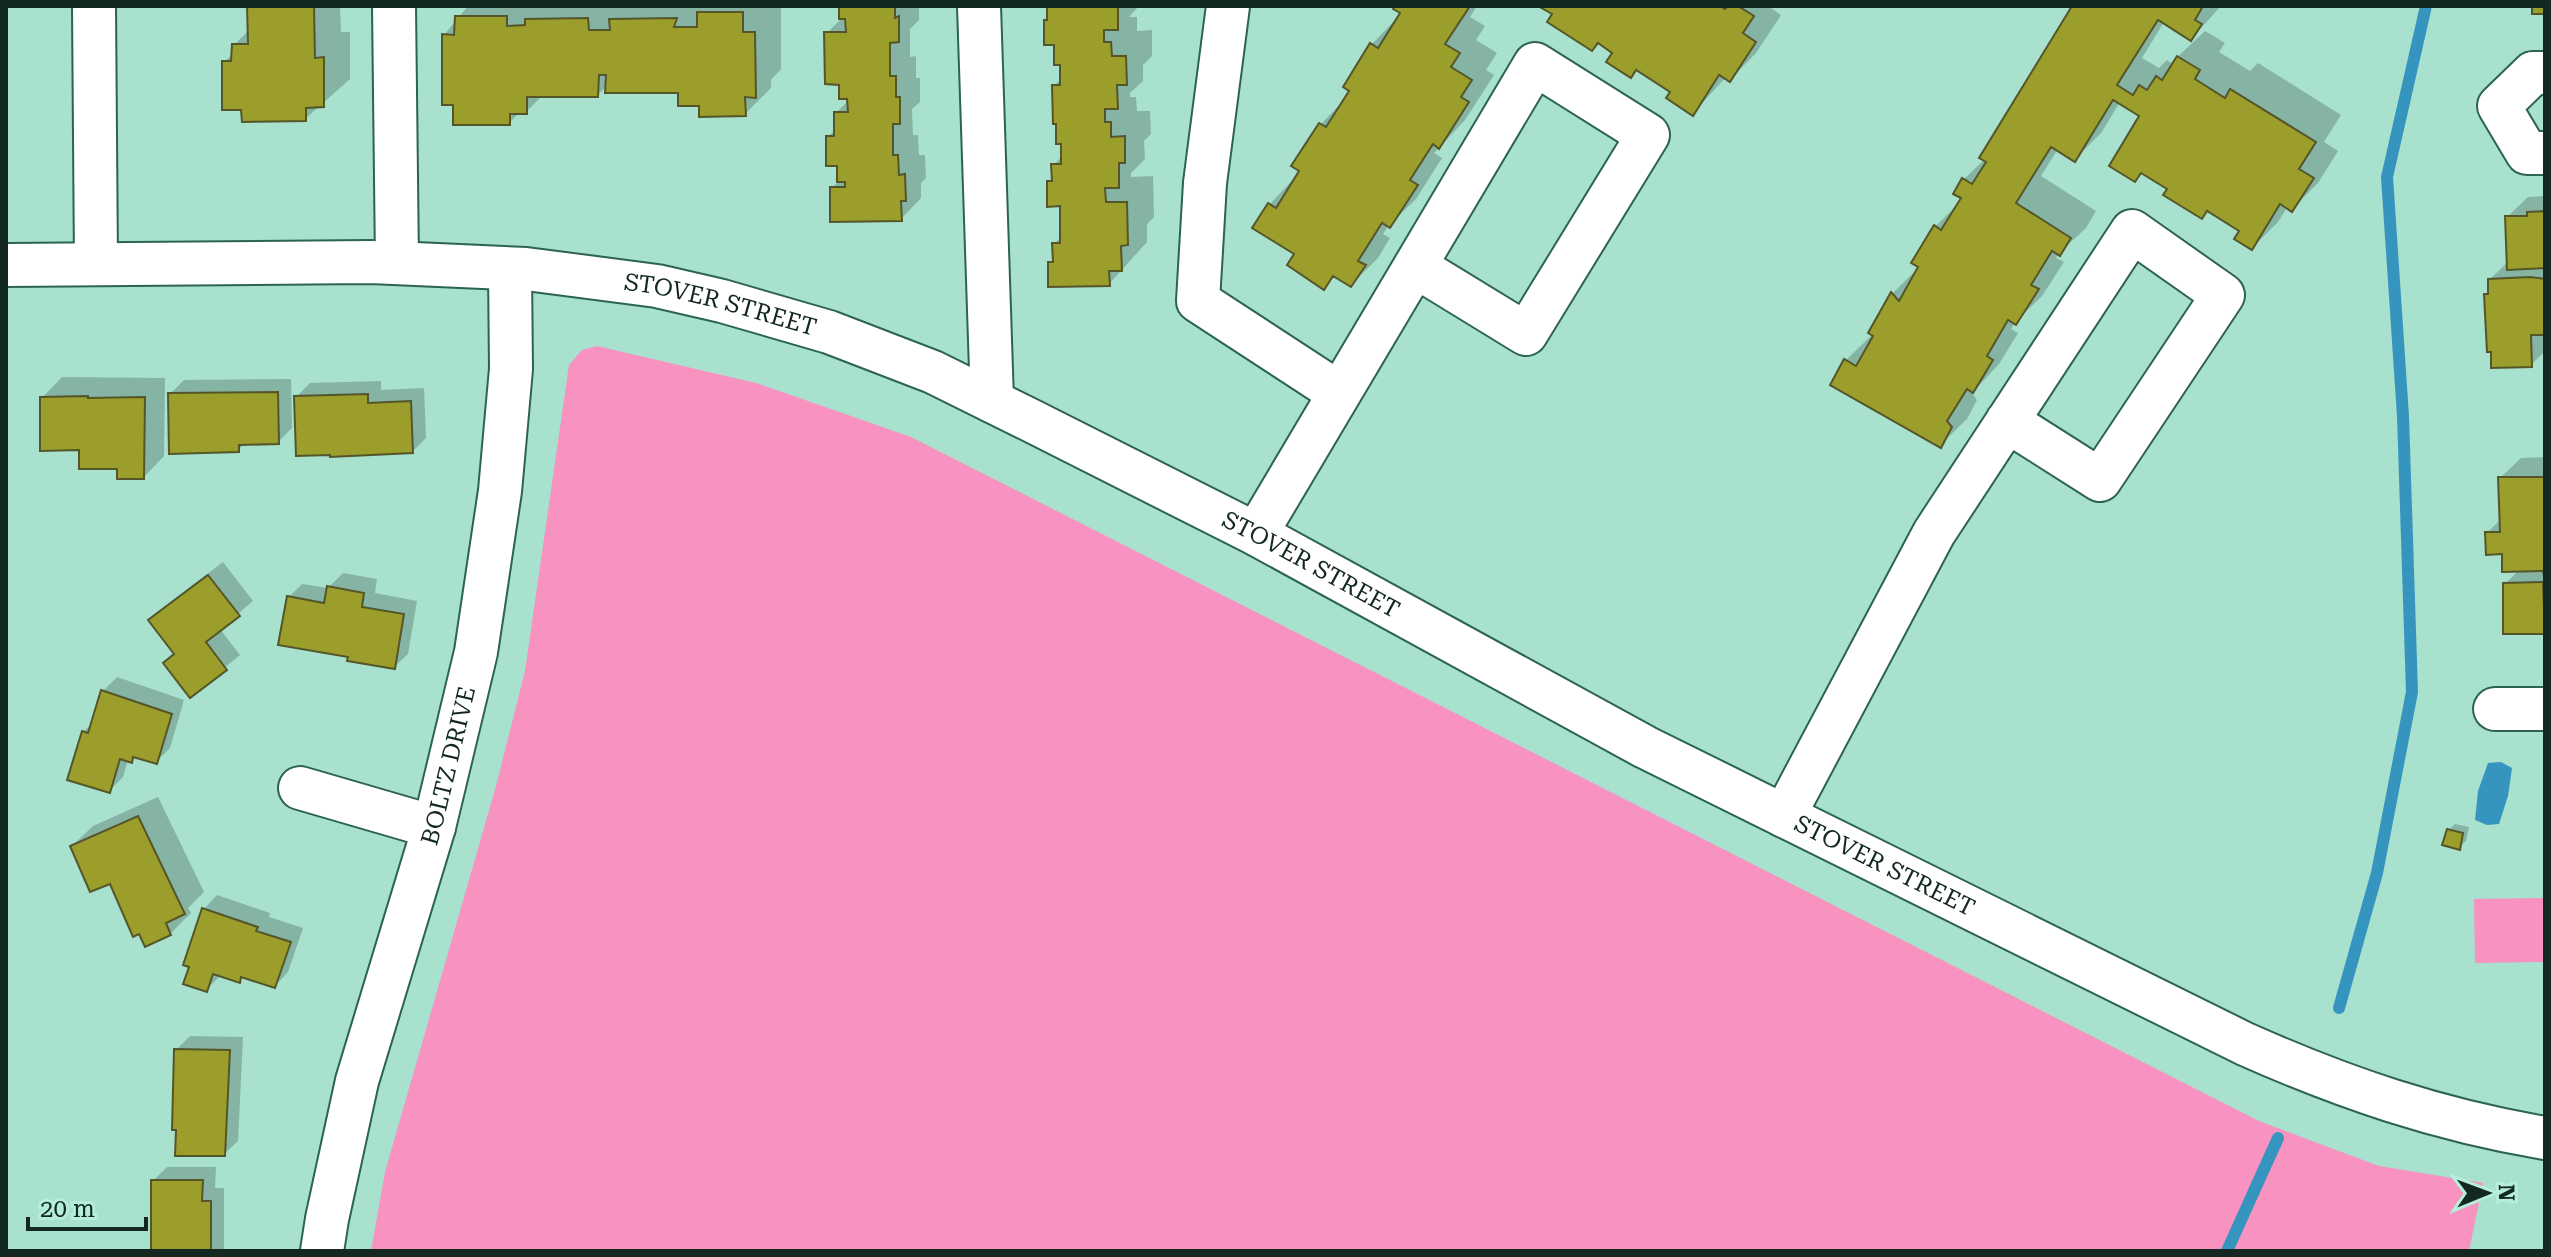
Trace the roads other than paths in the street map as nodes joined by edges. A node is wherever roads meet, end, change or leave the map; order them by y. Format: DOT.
graph roads {
  1 [pos="94,6"];
  2 [pos="394,6"];
  3 [pos="979,6"];
  4 [pos="1228,6"];
  5 [pos="2545,73"];
  6 [pos="2545,153"];
  7 [pos="397,263"];
  8 [pos="96,264"];
  9 [pos="6,265"];
  10 [pos="1415,266"];
  11 [pos="510,269"];
  12 [pos="1339,393"];
  13 [pos="992,401"];
  14 [pos="2007,421"];
  15 [pos="1256,534"];
  16 [pos="2495,709"];
  17 [pos="2545,709"];
  18 [pos="300,788"];
  19 [pos="1784,816"];
  20 [pos="434,827"];
  21 [pos="2545,1138"];
  22 [pos="322,1251"];
  1 -- 8 [label="street"];
  2 -- 7 [label="street"];
  3 -- 13 [label="street"];
  4 -- 12 [label="street"];
  5 -- 6 [label="street"];
  7 -- 8 [label="street, STOVER STREET"];
  7 -- 11 [label="street, STOVER STREET"];
  8 -- 9 [label="street, STOVER STREET"];
  10 -- 10 [label="street"];
  10 -- 12 [label="street"];
  11 -- 13 [label="street, STOVER STREET"];
  11 -- 20 [label="street, BOLTZ DRIVE"];
  12 -- 15 [label="street"];
  13 -- 15 [label="street, STOVER STREET"];
  14 -- 14 [label="street"];
  14 -- 19 [label="street"];
  15 -- 19 [label="street, STOVER STREET"];
  16 -- 17 [label="street"];
  18 -- 20 [label="street"];
  19 -- 21 [label="street, STOVER STREET"];
  20 -- 22 [label="street, BOLTZ DRIVE"];
}
